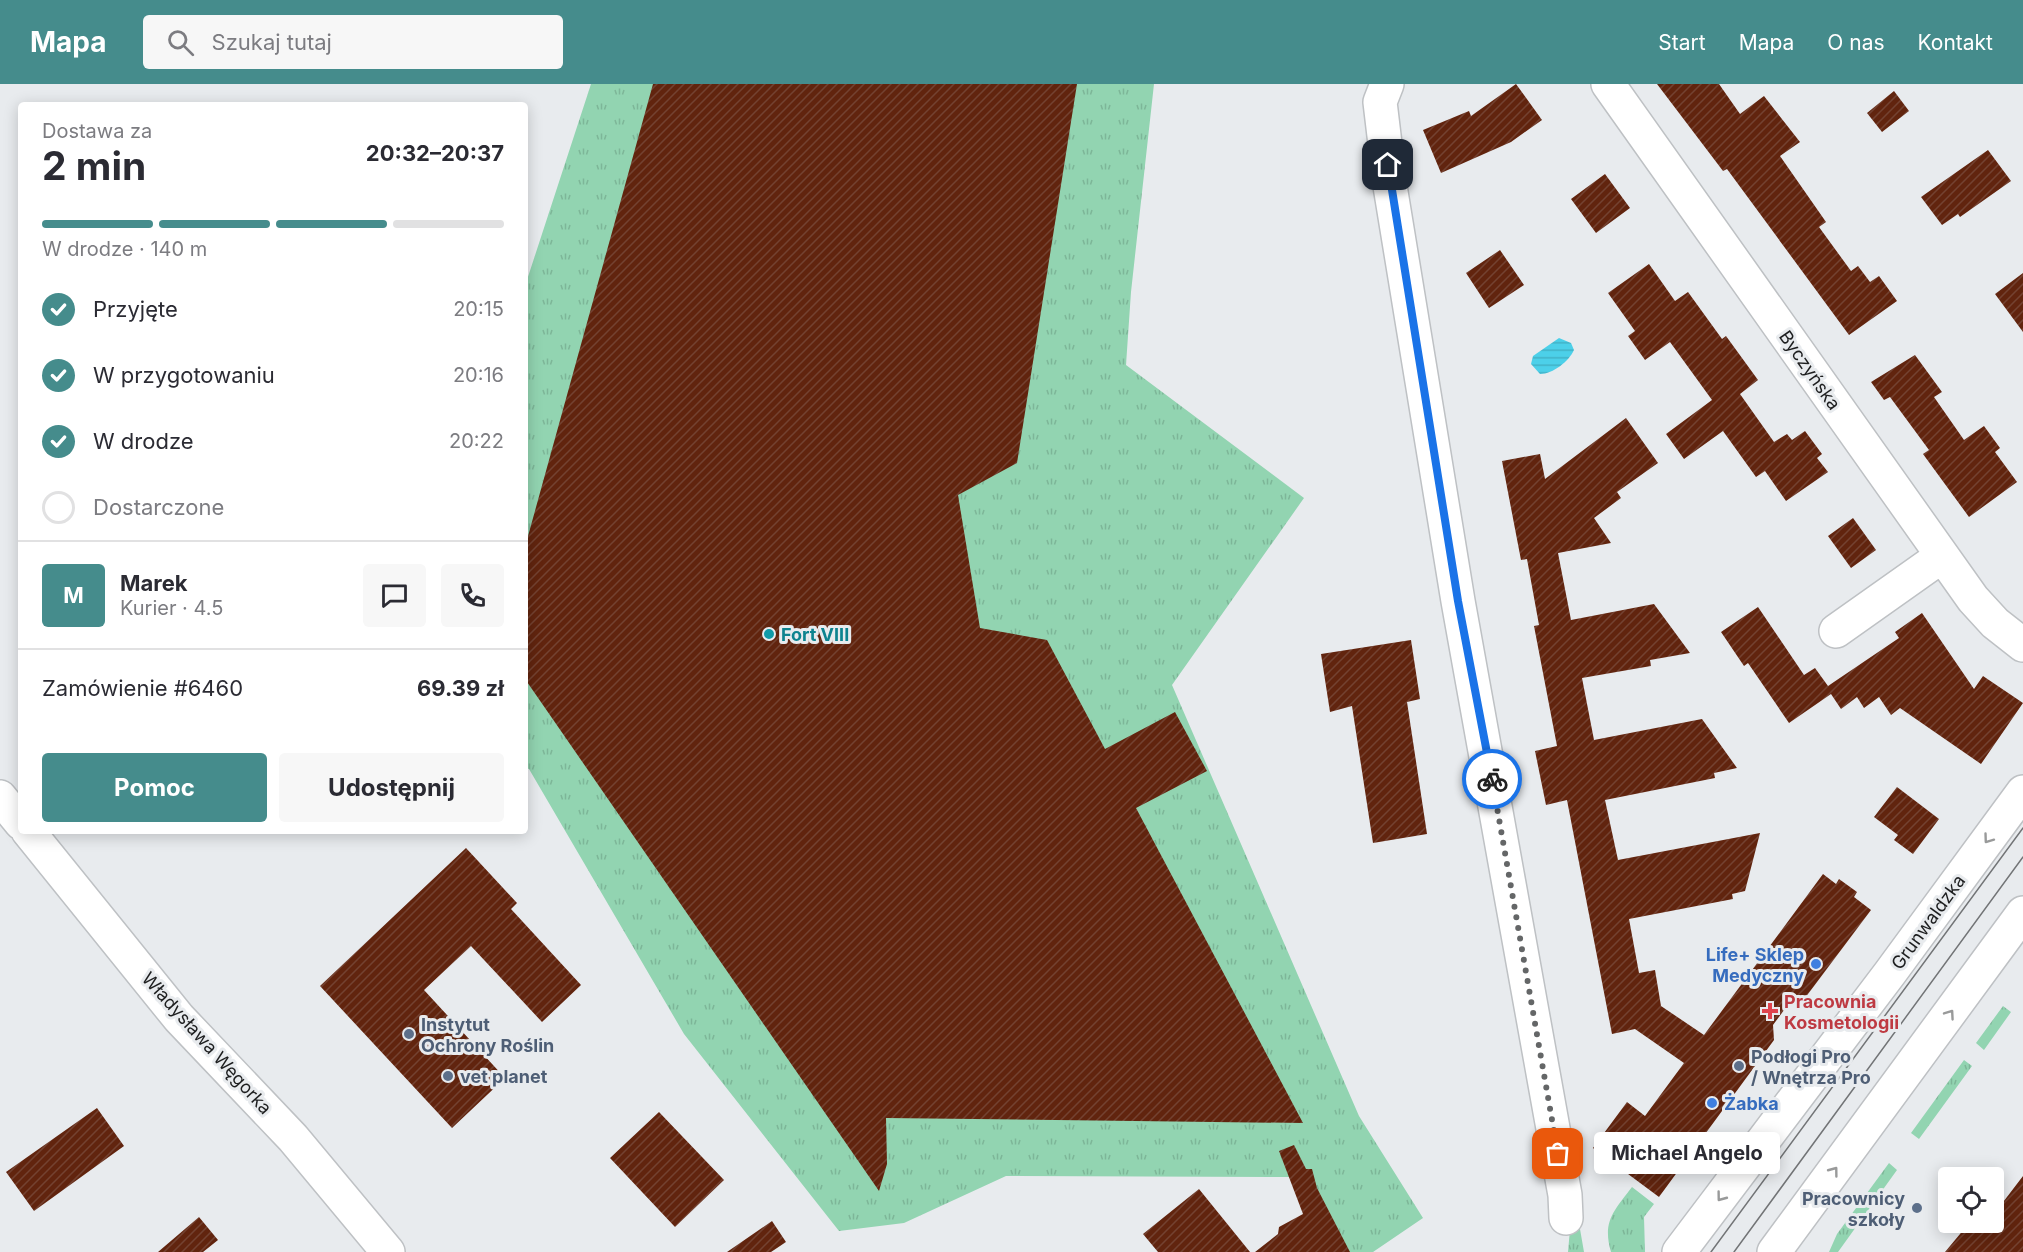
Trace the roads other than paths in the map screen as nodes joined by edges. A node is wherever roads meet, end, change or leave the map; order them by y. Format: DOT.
graph roads {
  1 [pos="1386,84"];
  2 [pos="1608,84"];
  3 [pos="1942,556"];
  4 [pos="1836,630"];
  5 [pos="2023,645"];
  6 [pos="2023,792"];
  7 [pos="0,797"];
  8 [pos="18,819"];
  9 [pos="30,834"];
  10 [pos="2023,913"];
  11 [pos="1566,1218"];
  12 [pos="388,1252"];
  13 [pos="1679,1252"];
  14 [pos="1774,1252"];
  1 -- 11 [label="street"];
  2 -- 3 [label="street, Byczyńska"];
  3 -- 4 [label="street"];
  3 -- 5 [label="street, Byczyńska"];
  6 -- 13 [label="street, Grunwaldzka, one-way"];
  7 -- 8 [label="street"];
  9 -- 12 [label="street, Władysława Węgorka"];
  14 -- 10 [label="street, one-way"];
}
